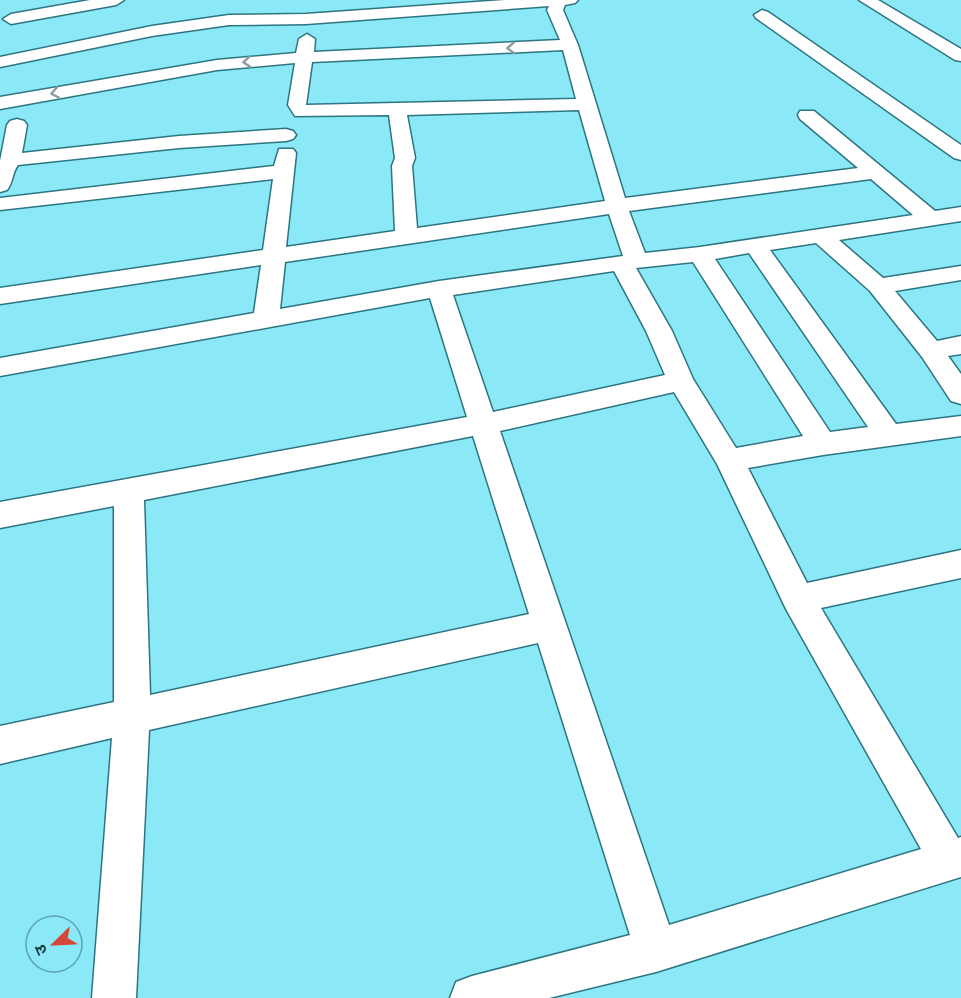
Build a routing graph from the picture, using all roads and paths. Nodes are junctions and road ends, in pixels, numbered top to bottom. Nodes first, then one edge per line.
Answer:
1 (11, 0) edge
2 (116, 0) edge
3 (563, 0) edge
4 (867, 0) edge
5 (275, 8) edge
6 (762, 15) dead end
7 (11, 19) junction
8 (306, 19) junction
9 (568, 38) junction
10 (961, 38) edge
11 (940, 44) junction
12 (306, 49) junction
13 (961, 56) edge
14 (8, 61) edge
15 (0, 89) edge
16 (0, 104) edge
17 (588, 104) junction
18 (397, 109) junction
19 (302, 112) junction
20 (807, 115) dead end
21 (17, 125) dead end
22 (286, 135) junction
23 (961, 154) edge
24 (10, 160) junction
25 (285, 171) junction
26 (877, 172) junction
27 (0, 186) edge
28 (0, 204) edge
29 (617, 206) junction
30 (961, 214) edge
31 (930, 218) junction
32 (820, 235) junction
33 (407, 238) junction
34 (755, 244) junction
35 (700, 254) junction
36 (274, 256) junction
37 (629, 263) junction
38 (961, 273) edge
39 (878, 286) junction
40 (440, 289) junction
41 (0, 296) edge
42 (266, 320) junction
43 (961, 345) edge
44 (931, 351) junction
45 (0, 367) edge
46 (681, 381) junction
47 (961, 394) edge
48 (484, 424) junction
49 (961, 426) edge
50 (888, 434) junction
51 (824, 444) junction
52 (729, 460) junction
53 (129, 491) junction
54 (0, 515) edge
55 (961, 564) edge
56 (798, 599) junction
57 (550, 625) junction
58 (132, 715) junction
59 (0, 745) edge
60 (955, 859) edge
61 (656, 950) junction
62 (551, 987) edge
63 (114, 998) edge
64 (472, 998) edge

1 - 7 street
2 - 7 street
3 - 8 street
3 - 9 street
4 - 11 street
5 - 8 street
5 - 14 street
6 - 23 street
7 - 14 street
8 - 12 street
9 - 12 street
9 - 17 street
10 - 11 street
11 - 13 street
12 - 15 street
12 -> 16 street
12 - 19 street
17 - 18 street
17 - 29 street
18 - 19 street
18 - 33 street
19 - 22 street
20 - 26 street
21 - 24 street
22 - 24 street
22 - 25 street
24 - 27 street
25 - 28 street
25 - 36 street
26 - 29 street
26 - 31 street
29 - 33 street
29 - 37 street
30 - 31 street
31 - 32 street
32 - 34 street
32 - 39 street
33 - 36 street
34 - 35 street
34 - 50 street
35 - 37 street
35 - 51 street
36 - 41 street
36 - 42 street
37 - 40 street
37 - 46 street
38 - 39 street
39 - 44 street
40 - 42 street
40 - 48 street
42 - 45 street
43 - 44 street
44 - 47 street
46 - 48 street
46 - 52 street
48 - 53 street
48 - 57 street
49 - 50 street
50 - 51 street
51 - 52 street
52 - 56 street
53 - 54 street
53 - 58 street
55 - 56 street
56 - 60 street
57 - 58 street
57 - 61 street
58 - 59 street
58 - 63 street
60 - 61 street
61 - 62 street
62 - 64 street

